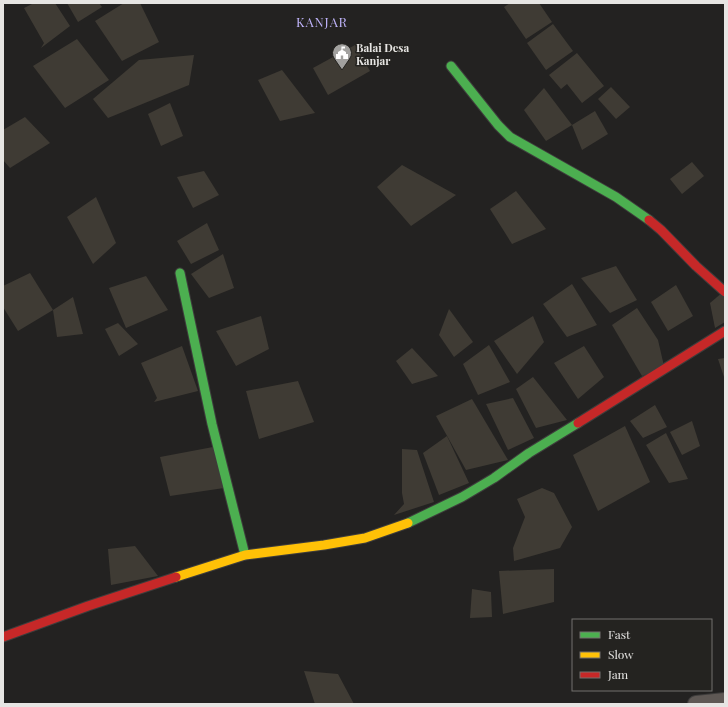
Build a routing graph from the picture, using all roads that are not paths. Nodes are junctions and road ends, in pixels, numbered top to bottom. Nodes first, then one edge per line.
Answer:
1 (451, 66) dead end
2 (180, 273) dead end
3 (725, 292) edge
4 (725, 331) edge
5 (245, 555) junction
6 (3, 637) edge
7 (725, 701) edge
8 (696, 704) edge

1 - 3 street
2 - 5 street
4 - 5 street
5 - 6 street
7 - 8 street

